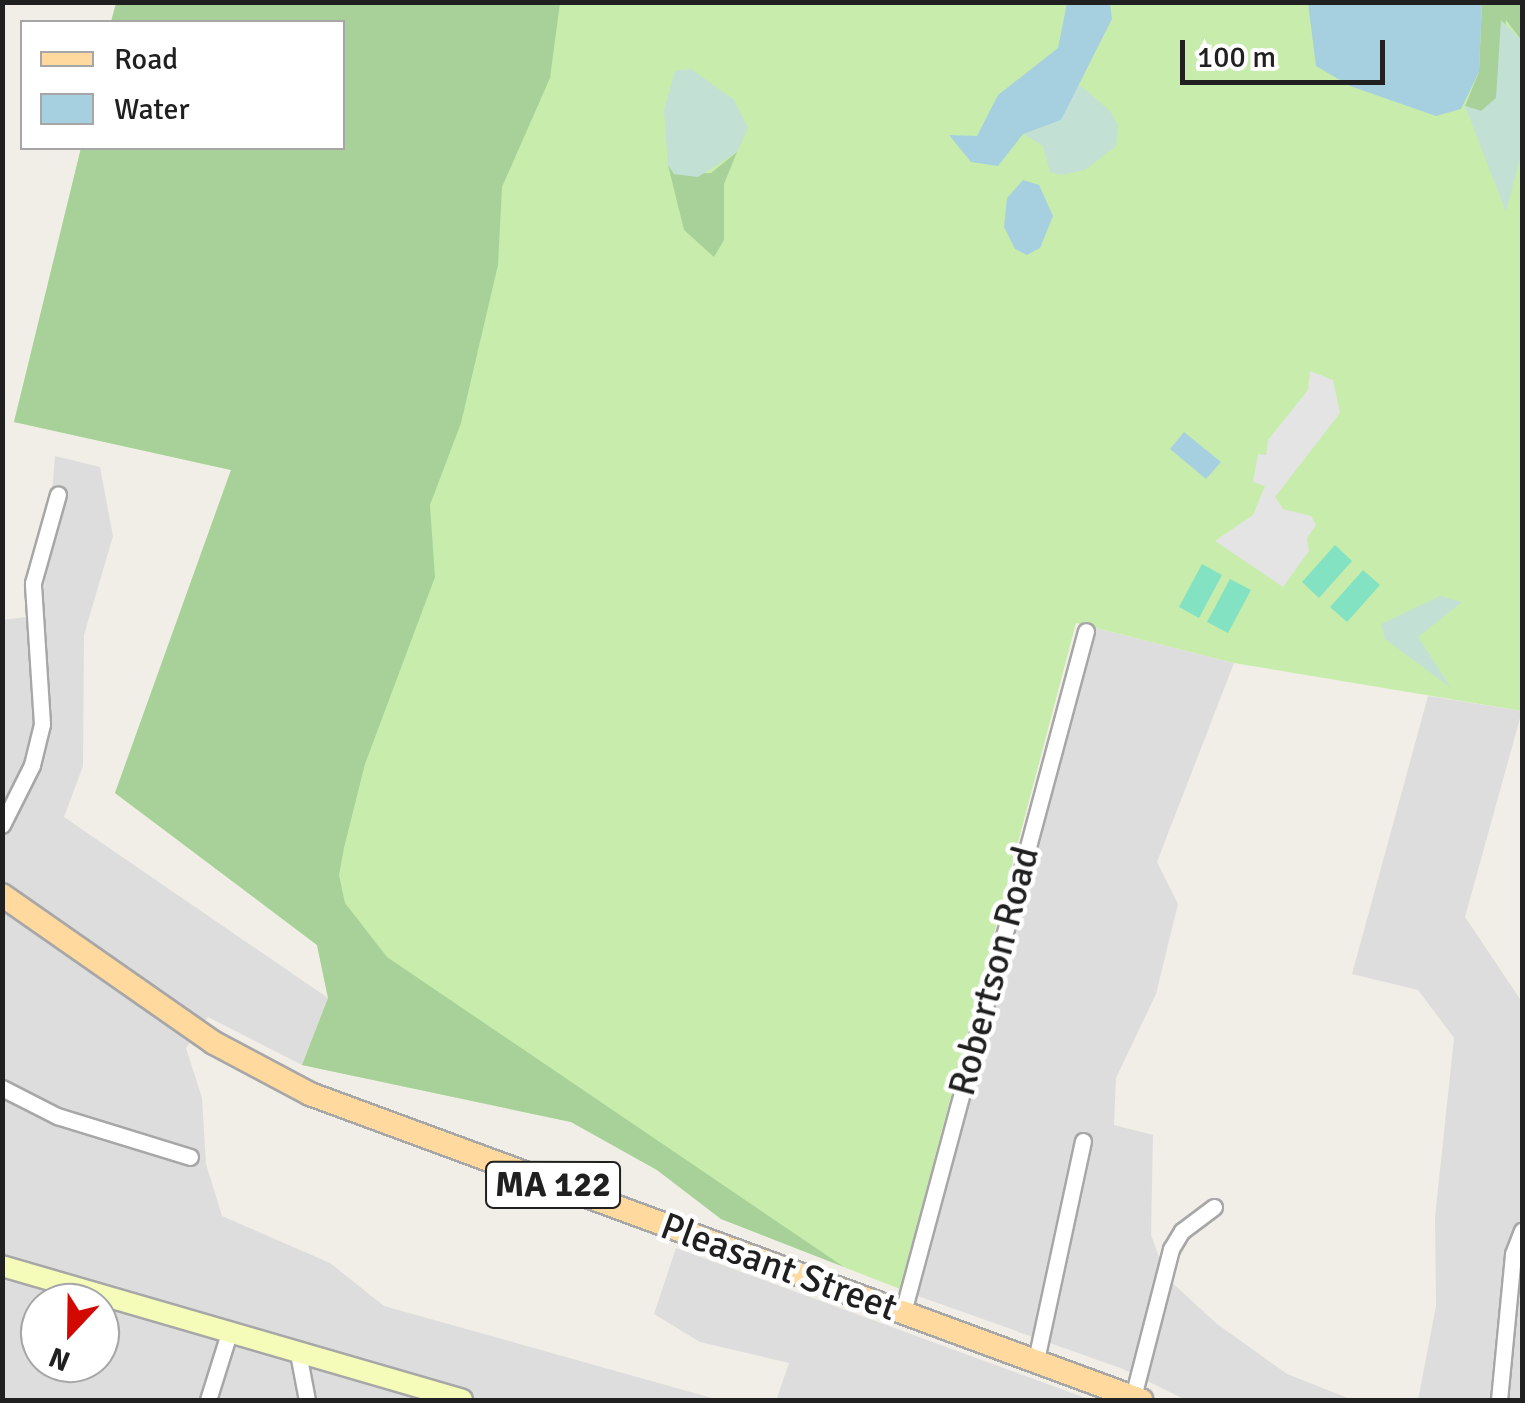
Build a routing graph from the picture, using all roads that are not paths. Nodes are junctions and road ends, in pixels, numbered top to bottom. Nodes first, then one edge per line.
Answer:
1 (58, 494) dead end
2 (1086, 632) dead end
3 (2, 825) edge
4 (2, 895) edge
5 (2, 1088) edge
6 (1083, 1141) dead end
7 (190, 1157) dead end
8 (1214, 1207) dead end
9 (1522, 1231) edge
10 (1522, 1240) edge
11 (2, 1266) edge
12 (904, 1312) junction
13 (230, 1333) junction
14 (298, 1353) junction
15 (1036, 1360) junction
16 (1137, 1399) edge
17 (208, 1400) edge
18 (307, 1400) edge
19 (462, 1400) edge
20 (1500, 1400) edge

1 - 3 street
2 - 12 street, Robertson Road
4 - 12 main road, Pleasant Street / MA 122
5 - 7 street
6 - 15 street
8 - 16 street
9 - 10 street
10 - 20 street
11 - 13 street
12 - 15 main road, Pleasant Street / MA 122
13 - 14 street
13 - 17 street
14 - 18 street
14 - 19 street
15 - 16 main road, Pleasant Street / MA 122

